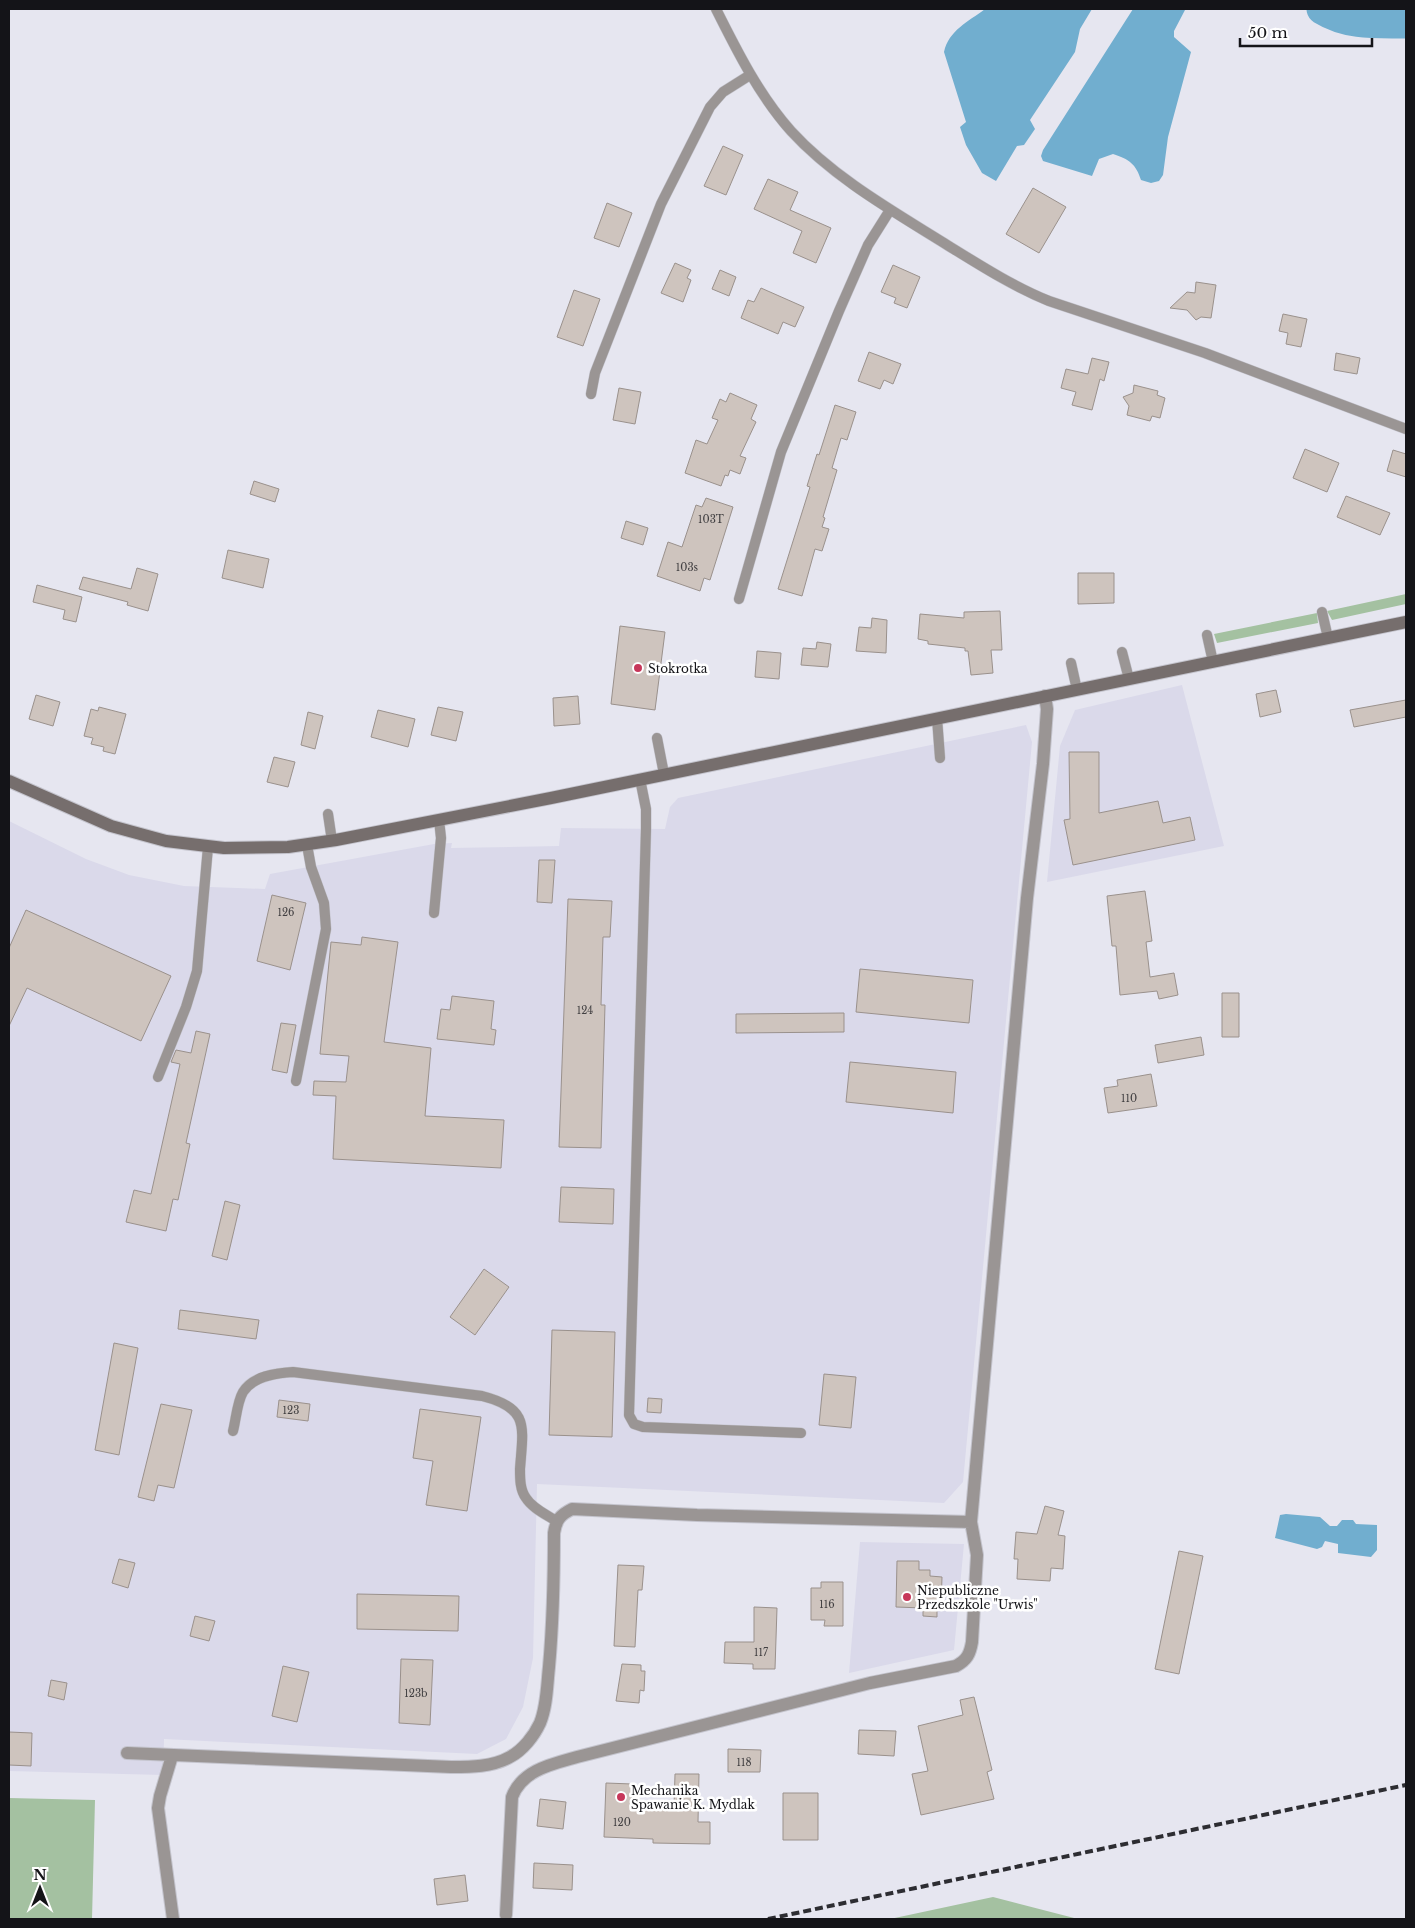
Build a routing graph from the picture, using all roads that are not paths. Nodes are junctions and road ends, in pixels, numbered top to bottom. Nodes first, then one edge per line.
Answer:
1 (716, 9) edge
2 (750, 75) junction
3 (890, 210) junction
4 (591, 394) dead end
5 (1406, 429) edge
6 (739, 599) dead end
7 (1322, 612) dead end
8 (1406, 622) edge
9 (1207, 635) dead end
10 (1328, 638) junction
11 (1122, 652) dead end
12 (1213, 662) junction
13 (1071, 663) dead end
14 (1128, 679) junction
15 (1077, 690) junction
16 (1045, 696) junction
17 (936, 718) junction
18 (657, 738) dead end
19 (940, 758) dead end
20 (664, 774) junction
21 (640, 779) junction
22 (9, 781) edge
23 (328, 814) dead end
24 (439, 820) junction
25 (332, 841) junction
26 (307, 845) junction
27 (208, 848) junction
28 (434, 913) dead end
29 (158, 1077) dead end
30 (296, 1081) dead end
31 (233, 1431) dead end
32 (801, 1433) dead end
33 (556, 1522) junction
34 (971, 1522) junction
35 (127, 1753) dead end
36 (172, 1756) junction
37 (506, 1915) dead end
38 (173, 1919) edge

1 - 2 lane
2 - 3 lane
2 - 4 lane
3 - 5 lane
3 - 6 lane
7 - 10 lane
8 - 10 main road
9 - 12 lane
10 - 12 main road
11 - 14 lane
12 - 14 main road
13 - 15 lane
14 - 15 main road
15 - 16 main road
16 - 17 main road
16 - 34 street
17 - 19 lane
17 - 20 main road
18 - 20 lane
20 - 21 main road
21 - 24 main road
21 - 32 lane
22 - 27 main road
23 - 25 lane
24 - 25 main road
24 - 28 lane
25 - 26 main road
26 - 27 main road
26 - 30 lane
27 - 29 lane
31 - 33 lane
33 - 34 street
33 - 36 street
34 - 37 street
35 - 36 street
36 - 38 street

